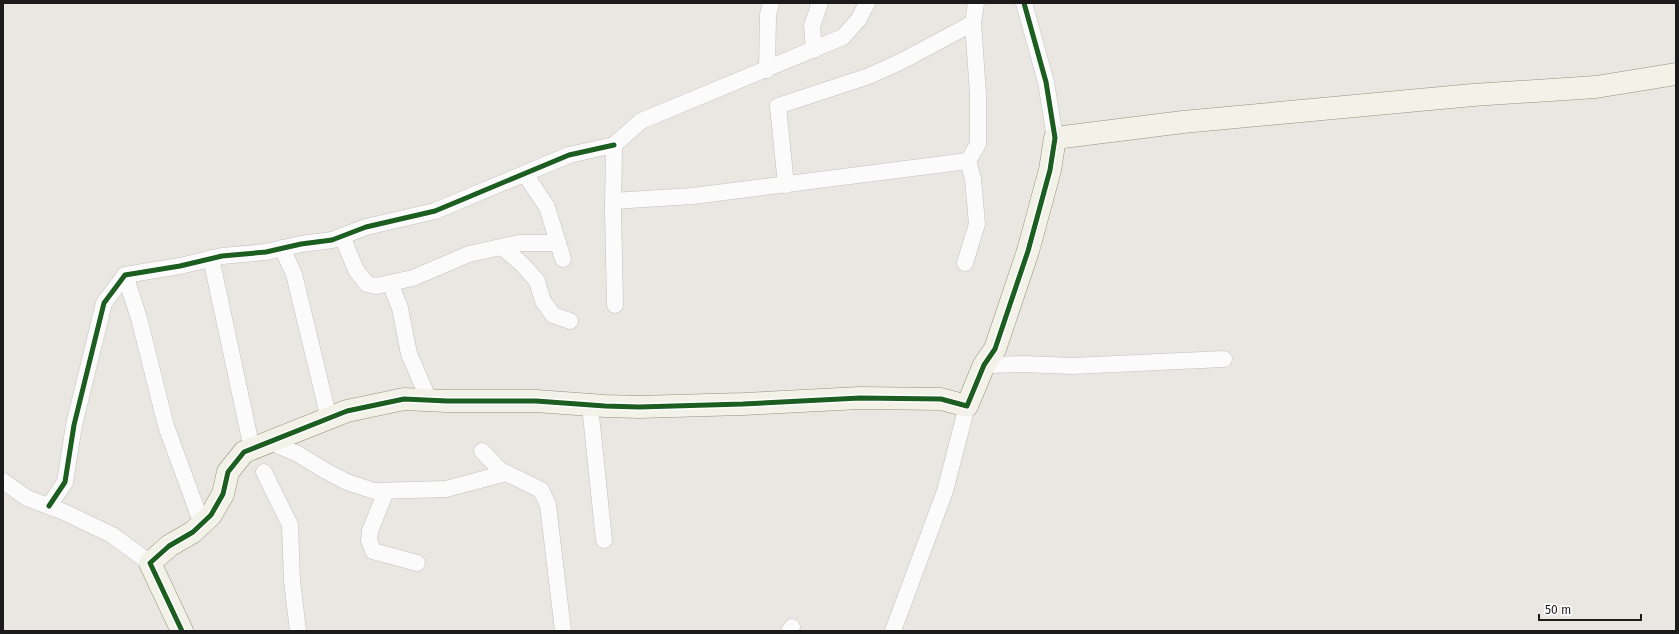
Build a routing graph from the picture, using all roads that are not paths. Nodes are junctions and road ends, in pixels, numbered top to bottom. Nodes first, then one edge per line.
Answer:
1 (771, 3) edge
2 (820, 3) edge
3 (867, 3) edge
4 (976, 3) edge
5 (1024, 3) edge
6 (973, 23) junction
7 (814, 50) junction
8 (767, 70) junction
9 (1676, 74) edge
10 (1055, 138) junction
11 (614, 145) junction
12 (968, 161) junction
13 (525, 174) junction
14 (786, 185) junction
15 (613, 201) junction
16 (342, 236) junction
17 (558, 242) junction
18 (502, 247) junction
19 (282, 248) junction
20 (211, 258) junction
21 (563, 259) dead end
22 (965, 263) dead end
23 (125, 275) junction
24 (390, 283) junction
25 (615, 305) dead end
26 (570, 322) dead end
27 (1224, 359) dead end
28 (984, 365) junction
29 (429, 400) junction
30 (590, 406) junction
31 (967, 406) junction
32 (329, 419) junction
33 (261, 446) junction
34 (482, 451) dead end
35 (264, 472) dead end
36 (506, 473) junction
37 (3, 480) edge
38 (386, 491) junction
39 (49, 506) junction
40 (202, 524) junction
41 (604, 540) dead end
42 (150, 563) junction
43 (417, 563) dead end
44 (182, 631) edge
45 (298, 631) edge
46 (563, 631) edge
47 (893, 631) edge

1 - 8 street
2 - 7 street
3 - 7 street
4 - 6 street
5 - 10 street
6 - 12 street
6 - 14 street
7 - 8 street
8 - 11 street
9 - 10 street
10 - 28 street
11 - 13 street
11 - 15 street
12 - 14 street
12 - 22 street
13 - 16 street
13 - 17 street
14 - 15 street
15 - 25 street
16 - 19 street
16 - 24 street
17 - 18 street
17 - 21 street
18 - 24 street
18 - 26 street
19 - 20 street
19 - 32 street
20 - 23 street
20 - 33 street
23 - 39 street
23 - 40 street
24 - 29 street
27 - 28 street
28 - 31 street
29 - 30 street
29 - 32 street
30 - 31 street
30 - 41 street
31 - 47 street
32 - 33 street
33 - 38 street
33 - 40 street
34 - 36 street
35 - 45 street
36 - 38 street
36 - 46 street
37 - 39 street
38 - 43 street
39 - 42 street
40 - 42 street
42 - 44 street

